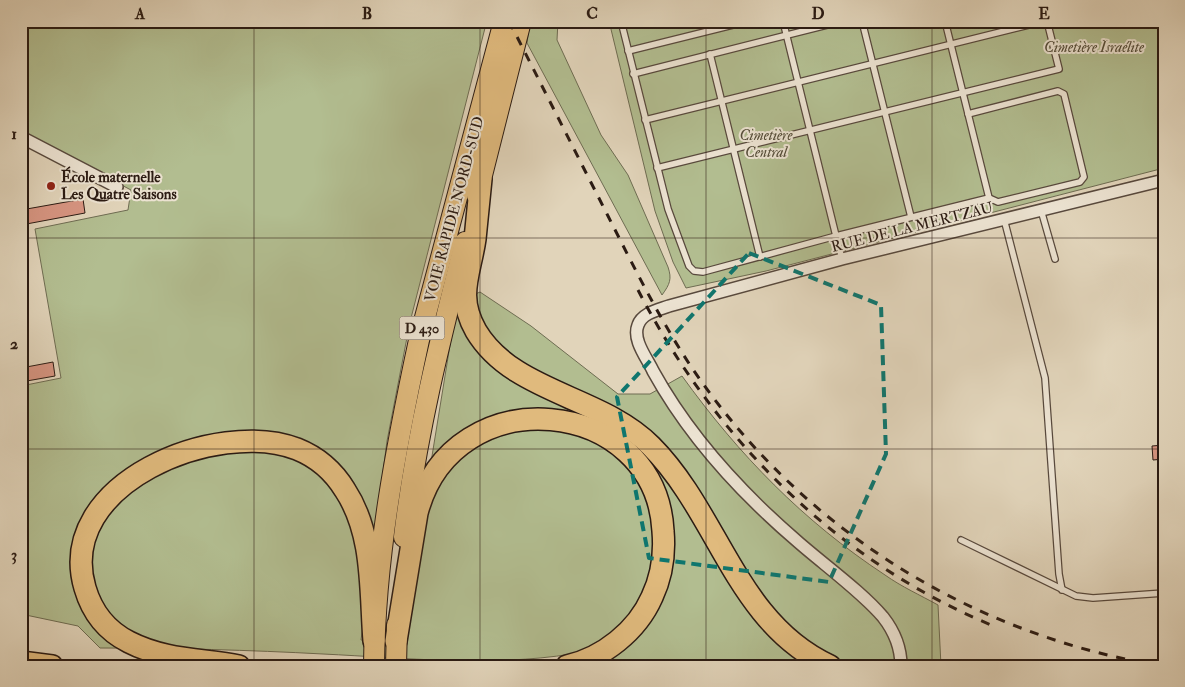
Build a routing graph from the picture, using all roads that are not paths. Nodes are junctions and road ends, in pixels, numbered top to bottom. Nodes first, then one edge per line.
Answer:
1 (504, 21) edge
2 (521, 21) edge
3 (621, 21) edge
4 (749, 21) edge
5 (783, 21) edge
6 (842, 21) edge
7 (862, 21) edge
8 (946, 21) edge
9 (1046, 21) edge
10 (786, 36) junction
11 (951, 45) junction
12 (628, 51) junction
13 (710, 54) junction
14 (873, 64) junction
15 (633, 74) junction
16 (798, 83) junction
17 (963, 93) junction
18 (721, 102) junction
19 (886, 112) junction
20 (968, 114) junction
21 (645, 120) junction
22 (810, 131) junction
23 (21, 137) edge
24 (733, 149) junction
25 (657, 168) junction
26 (481, 179) junction
27 (1164, 180) edge
28 (117, 188) dead end
29 (989, 198) junction
30 (1041, 210) junction
31 (911, 217) junction
32 (1004, 219) junction
33 (836, 236) junction
34 (760, 257) junction
35 (842, 259) junction
36 (1055, 259) dead end
37 (961, 540) dead end
38 (1062, 590) junction
39 (1164, 593) edge
40 (374, 641) junction
41 (396, 641) junction
42 (21, 662) edge
43 (52, 666) edge
44 (239, 666) edge
45 (374, 666) edge
46 (396, 666) edge
47 (567, 666) edge
48 (830, 666) edge
49 (901, 666) edge

1 - 40 highway, VOIE RAPIDE NORD-SUD / D 430
2 - 26 highway, VOIE RAPIDE NORD-SUD / D 430
3 - 12 lane
4 - 12 lane
5 - 10 lane
6 - 10 lane
7 - 14 lane
8 - 11 lane
9 - 11 lane
9 - 17 lane
10 - 13 lane
10 - 16 lane
11 - 14 lane
11 - 17 lane
12 - 15 lane
13 - 15 lane
13 - 18 lane
14 - 16 lane
14 - 19 lane
15 - 21 lane
16 - 18 lane
16 - 22 lane
17 - 19 lane
17 - 20 lane
18 - 21 lane
18 - 24 lane
19 - 22 lane
19 - 31 lane
20 - 29 lane
20 - 29 lane
21 - 25 lane
22 - 24 lane
22 - 33 lane
23 - 28 street
24 - 25 lane
24 - 34 lane
25 - 34 lane
26 - 41 highway, VOIE RAPIDE NORD-SUD / D 430
26 - 48 highway
27 - 30 street, RUE DE LA MERTZAU
29 - 31 lane
30 - 32 street, RUE DE LA MERTZAU
30 - 36 lane
31 - 33 lane
32 - 35 street, RUE DE LA MERTZAU
32 - 38 lane
33 - 34 lane
33 - 35 lane
35 - 49 street, RUE DE LA MERTZAU
37 - 38 lane
38 - 39 lane
40 - 44 highway
40 - 45 highway, VOIE RAPIDE NORD-SUD / D 430
41 - 46 highway, VOIE RAPIDE NORD-SUD / D 430
41 - 47 highway
42 - 43 highway

